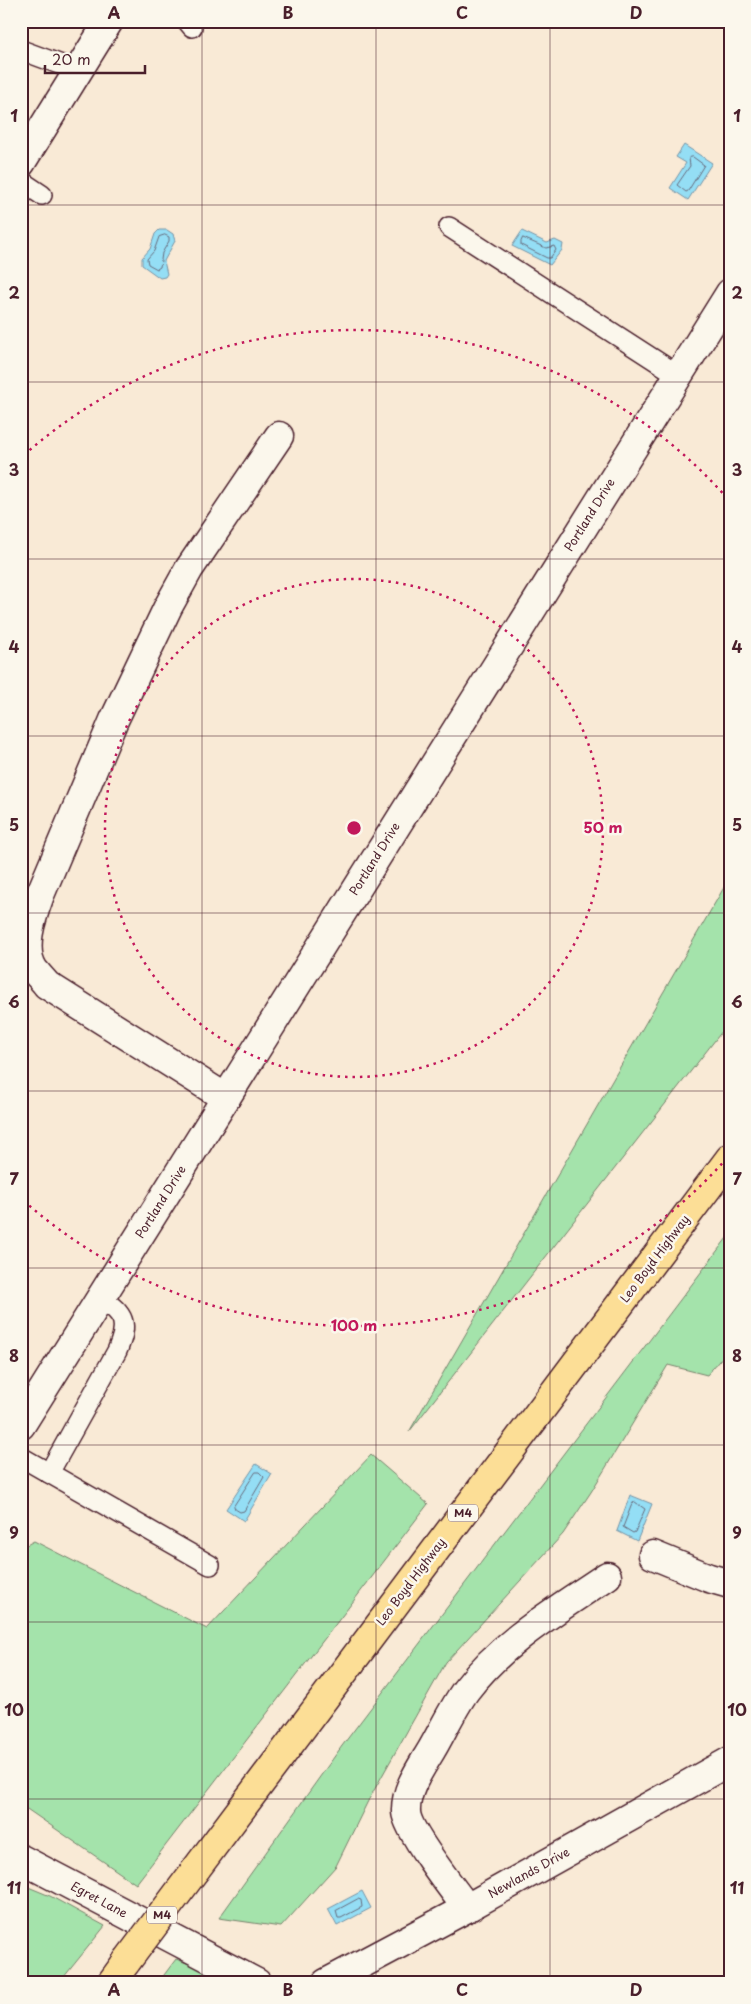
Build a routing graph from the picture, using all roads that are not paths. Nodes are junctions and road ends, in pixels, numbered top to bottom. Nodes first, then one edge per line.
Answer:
1 (109, 21) edge
2 (21, 50) edge
3 (78, 71) junction
4 (21, 163) edge
5 (21, 181) edge
6 (42, 194) dead end
7 (449, 227) dead end
8 (730, 293) edge
9 (678, 375) junction
10 (279, 436) dead end
11 (226, 1098) junction
12 (730, 1158) edge
13 (101, 1298) junction
14 (21, 1425) edge
15 (21, 1457) edge
16 (49, 1473) junction
17 (653, 1555) dead end
18 (210, 1565) dead end
19 (607, 1576) dead end
20 (730, 1584) edge
21 (729, 1763) edge
22 (21, 1859) edge
23 (467, 1908) junction
24 (111, 1983) edge
25 (257, 1983) edge
26 (326, 1983) edge

1 - 3 street
2 - 3 lane
3 - 4 street
5 - 6 lane
7 - 9 lane
8 - 9 street, Portland Drive
9 - 11 street, Portland Drive
10 - 11 street
11 - 13 street, Portland Drive
12 - 24 main road, Leo Boyd Highway / M4, bridge
13 - 14 street, Portland Drive
13 - 16 lane
15 - 16 lane
16 - 18 lane
17 - 20 street
19 - 23 street
21 - 23 street, Newlands Drive
22 - 25 street, Egret Lane
23 - 26 street, Newlands Drive

